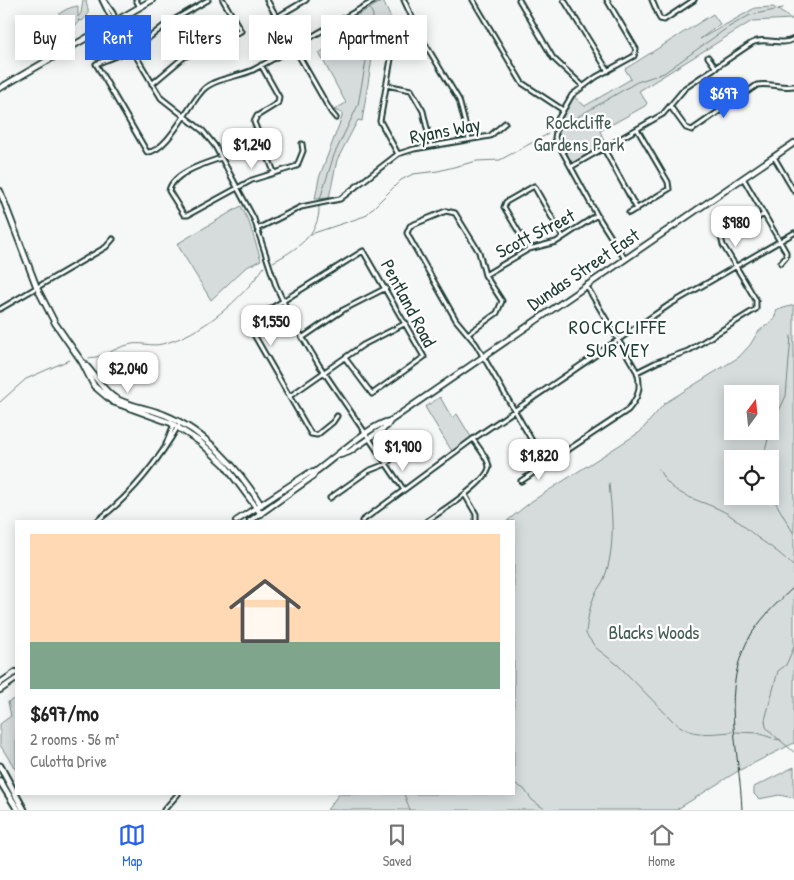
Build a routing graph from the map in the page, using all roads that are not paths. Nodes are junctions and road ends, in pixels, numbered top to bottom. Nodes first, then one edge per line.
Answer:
1 (103, 0) edge
2 (136, 0) edge
3 (152, 0) edge
4 (208, 0) edge
5 (224, 0) edge
6 (267, 0) edge
7 (306, 0) edge
8 (376, 0) edge
9 (404, 0) edge
10 (473, 0) edge
11 (519, 0) edge
12 (564, 0) edge
13 (607, 0) edge
14 (652, 0) edge
15 (694, 0) edge
16 (140, 7) junction
17 (110, 15) edge
18 (127, 15) edge
19 (276, 15) edge
20 (280, 15) edge
21 (411, 15) edge
22 (151, 36) edge
23 (311, 37) edge
24 (794, 39) edge
25 (85, 40) edge
26 (427, 47) edge
27 (708, 57) dead end
28 (103, 60) edge
29 (138, 60) edge
30 (270, 60) edge
31 (300, 60) edge
32 (392, 60) edge
33 (261, 65) junction
34 (716, 68) junction
35 (608, 72) junction
36 (152, 84) junction
37 (386, 85) junction
38 (583, 86) junction
39 (794, 86) edge
40 (0, 88) edge
41 (670, 106) junction
42 (563, 110) junction
43 (184, 117) junction
44 (336, 118) dead end
45 (505, 123) dead end
46 (637, 130) junction
47 (469, 139) junction
48 (302, 144) dead end
49 (794, 144) edge
50 (431, 146) junction
51 (604, 149) junction
52 (398, 154) junction
53 (774, 156) junction
54 (221, 158) junction
55 (571, 167) junction
56 (274, 172) junction
57 (743, 178) junction
58 (237, 188) junction
59 (0, 191) edge
60 (794, 191) edge
61 (637, 209) junction
62 (629, 213) dead end
63 (764, 214) junction
64 (597, 215) junction
65 (751, 222) dead end
66 (257, 229) junction
67 (794, 233) edge
68 (564, 237) junction
69 (720, 237) dead end
70 (113, 239) dead end
71 (780, 241) junction
72 (529, 249) junction
73 (625, 259) junction
74 (781, 263) dead end
75 (736, 266) junction
76 (485, 275) junction
77 (586, 285) junction
78 (37, 288) junction
79 (386, 288) junction
80 (282, 301) junction
81 (0, 309) edge
82 (406, 323) junction
83 (468, 334) junction
84 (302, 338) junction
85 (619, 341) junction
86 (483, 356) junction
87 (345, 358) junction
88 (324, 372) junction
89 (637, 372) junction
90 (290, 396) junction
91 (515, 410) junction
92 (337, 416) dead end
93 (177, 423) junction
94 (368, 436) junction
95 (473, 439) junction
96 (409, 443) dead end
97 (386, 464) junction
98 (546, 465) junction
99 (315, 472) junction
100 (522, 481) dead end
101 (404, 490) junction
102 (465, 495) junction
103 (330, 498) dead end
104 (259, 506) junction
105 (263, 513) junction
106 (98, 520) edge
107 (238, 520) edge
108 (252, 520) edge
109 (363, 520) edge
110 (428, 520) edge
111 (476, 520) edge
112 (15, 673) edge
113 (15, 680) edge
114 (0, 683) edge
115 (0, 690) edge
116 (0, 766) edge
117 (0, 781) edge
118 (15, 794) edge
119 (16, 795) edge
120 (177, 795) edge
121 (18, 810) edge
122 (24, 810) edge
123 (164, 810) edge

1 - 17 street
2 - 16 street
3 - 16 main road
4 - 22 street
5 - 36 street
6 - 19 street
7 - 20 street
8 - 23 street
9 - 21 street
10 - 42 street
11 - 38 street
12 - 35 street
13 - 35 street
14 - 15 street
16 - 18 main road
24 - 34 street
25 - 40 main road
26 - 47 street
27 - 34 street
28 - 43 street
29 - 36 street
30 - 33 street
31 - 44 street
32 - 37 street
33 - 43 street
33 - 56 street
34 - 41 street
35 - 38 street
36 - 43 street
37 - 50 street
37 - 52 street
38 - 42 street
39 - 41 street
41 - 46 street
42 - 55 street
43 - 54 street
45 - 47 street, Ryans Way
46 - 51 street
46 - 61 street
47 - 50 street, Ryans Way
48 - 56 street
49 - 53 main road, Dundas Street East
50 - 52 street, Ryans Way
51 - 55 street
51 - 61 street
52 - 66 street, Ryans Way
53 - 57 main road, Dundas Street East
53 - 60 street
54 - 58 street
54 - 58 street
55 - 64 street
56 - 58 street
57 - 63 street
57 - 73 main road, Dundas Street East
58 - 66 street
59 - 78 main road
61 - 62 street
63 - 65 street
63 - 71 street
64 - 68 street, Scott Street
64 - 73 street
66 - 80 street
67 - 71 street
68 - 72 street, Scott Street
68 - 72 street
69 - 75 street
70 - 78 street
71 - 74 street
71 - 75 street
72 - 76 street, Scott Street
73 - 77 main road, Dundas Street East
75 - 85 street
75 - 89 street
76 - 83 street
76 - 83 street
77 - 85 street
77 - 86 main road, Dundas Street East
78 - 81 street
78 - 93 main road
79 - 80 street, Pentland Road
79 - 82 street, Pentland Road
79 - 84 street
80 - 84 street
80 - 90 street
82 - 87 street
82 - 87 street, Pentland Road
83 - 86 street
84 - 88 street
85 - 89 street
85 - 91 street
86 - 91 street
86 - 94 main road, Dundas Street East
87 - 88 street
88 - 90 street
88 - 94 street
89 - 98 street
90 - 92 street
91 - 95 street
91 - 98 street
93 - 104 main road
93 - 106 street
94 - 97 street
94 - 99 main road, Dundas Street East
95 - 101 street
95 - 102 street
96 - 97 street
97 - 101 street
97 - 103 street
98 - 100 street
99 - 104 main road, Dundas Street East
99 - 105 main road, Dundas Street East
101 - 109 street
102 - 110 street
102 - 111 street
104 - 105 main road
104 - 107 main road, Dundas Street East
105 - 108 main road, Dundas Street East
112 - 114 main road
113 - 115 main road
116 - 118 highway
117 - 121 highway
119 - 122 highway
120 - 123 street

